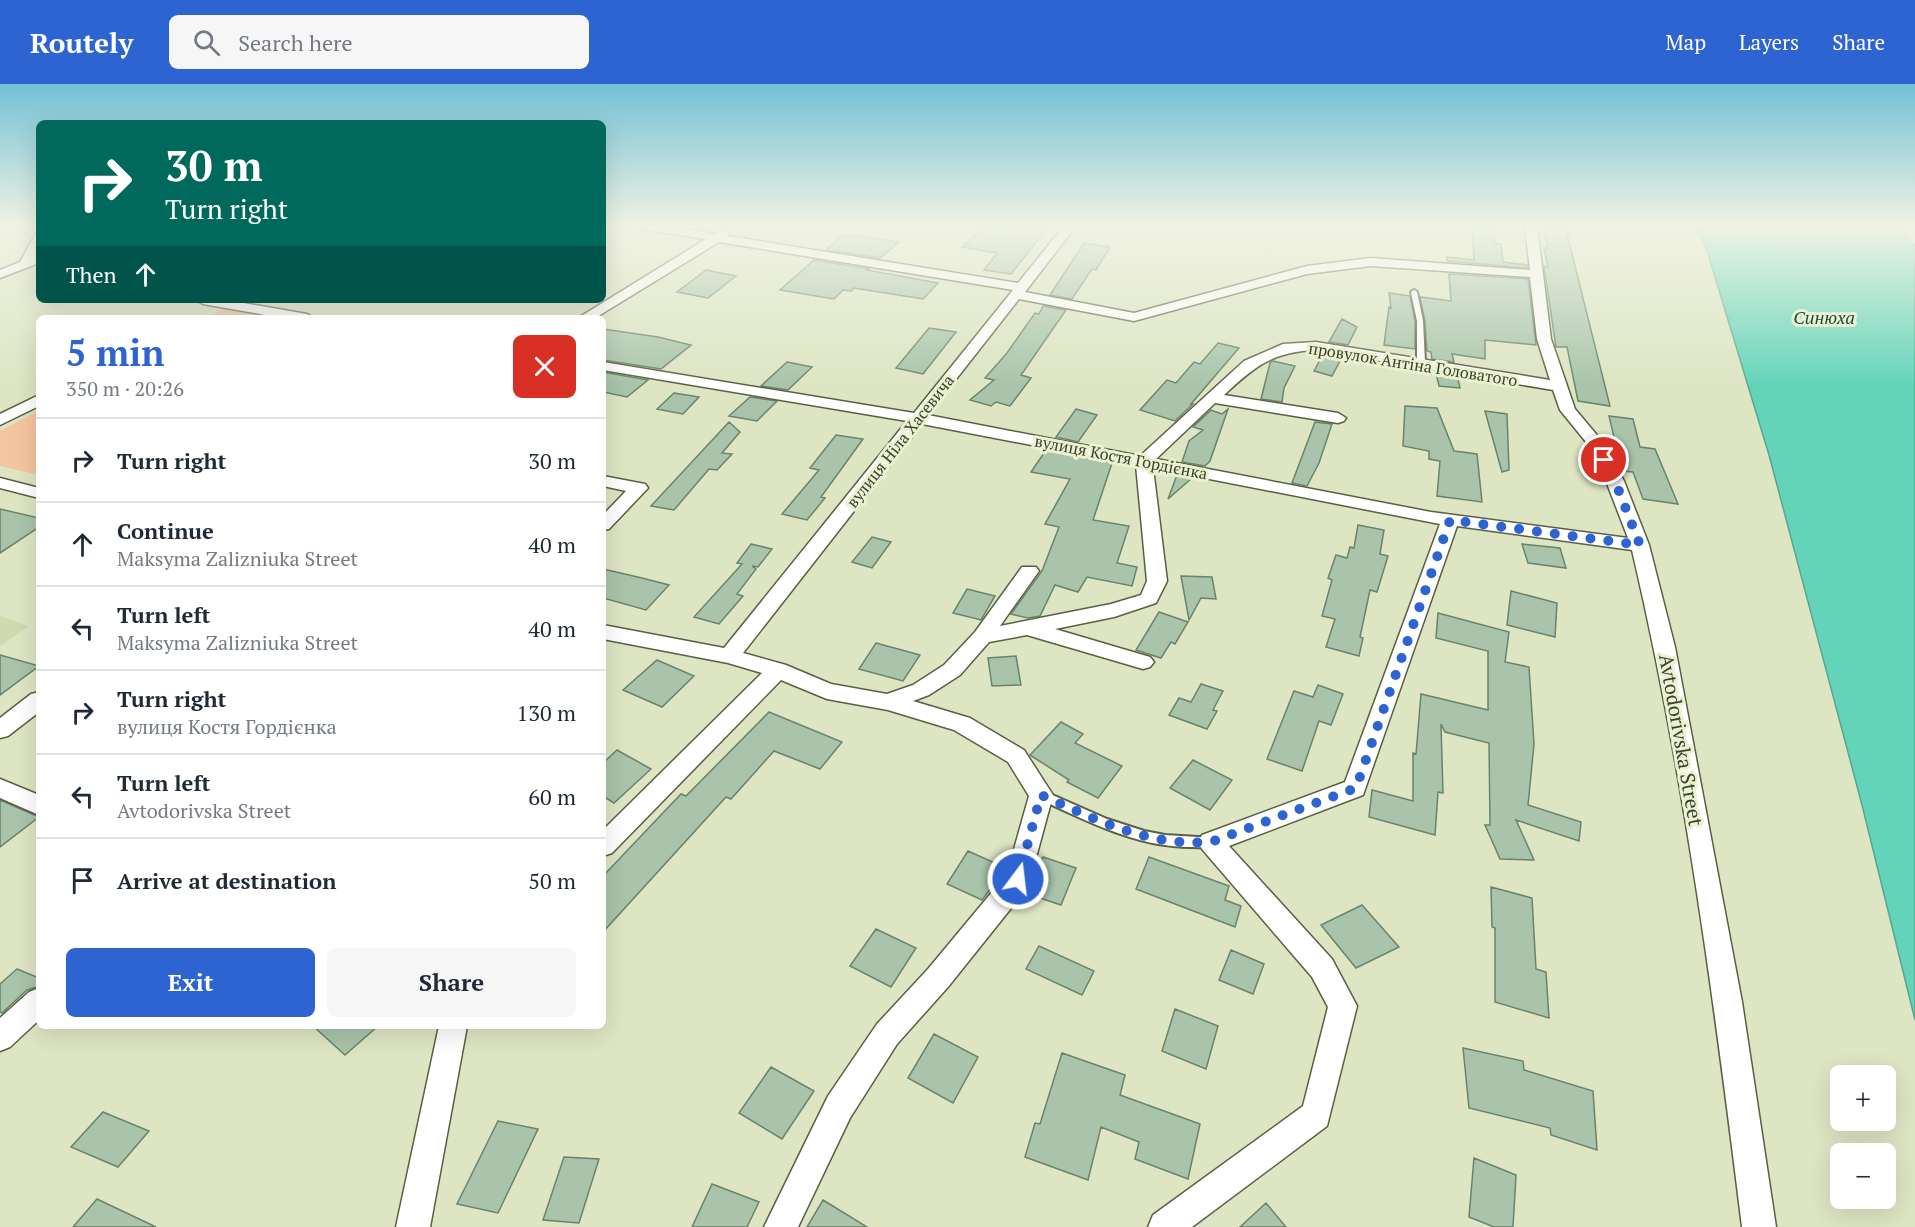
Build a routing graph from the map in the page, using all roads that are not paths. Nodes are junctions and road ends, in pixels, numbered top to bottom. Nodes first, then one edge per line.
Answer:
1 (649, 279) edge
2 (953, 279) edge
3 (1028, 279) edge
4 (1268, 279) edge
5 (1538, 279) edge
6 (612, 288) dead end
7 (630, 291) junction
8 (1019, 291) junction
9 (1414, 292) dead end
10 (230, 303) edge
11 (237, 303) edge
12 (210, 314) dead end
13 (294, 315) edge
14 (590, 315) edge
15 (1421, 362) junction
16 (606, 366) edge
17 (1559, 386) junction
18 (1211, 398) junction
19 (36, 402) edge
20 (918, 418) junction
21 (1338, 418) dead end
22 (0, 420) edge
23 (1144, 461) junction
24 (606, 482) edge
25 (0, 483) edge
26 (36, 492) edge
27 (1450, 520) junction
28 (606, 522) edge
29 (1640, 545) junction
30 (1029, 571) dead end
31 (1025, 627) junction
32 (606, 633) edge
33 (982, 637) junction
34 (729, 656) junction
35 (1143, 662) dead end
36 (778, 670) junction
37 (36, 702) edge
38 (888, 702) junction
39 (0, 730) edge
40 (0, 788) edge
41 (1041, 795) junction
42 (36, 804) edge
43 (1211, 842) junction
44 (606, 843) edge
45 (36, 1004) edge
46 (452, 1029) edge
47 (0, 1037) edge
48 (412, 1227) edge
49 (780, 1227) edge
50 (1166, 1227) edge
51 (1759, 1227) edge

1 - 7 street
2 - 8 street
3 - 8 street, вулиця Ніла Хасевича
4 - 8 street
5 - 17 street, Avtodorivska Street
6 - 7 street
7 - 14 street
8 - 20 street, вулиця Ніла Хасевича
9 - 15 lane
10 - 12 street
11 - 13 street
15 - 17 street, провулок Антіна Головатого
15 - 18 street, провулок Антіна Головатого
16 - 20 street, вулиця Костя Гордієнка
17 - 29 street, Avtodorivska Street
18 - 21 street
18 - 23 street, провулок Антіна Головатого
19 - 22 street
20 - 23 street, вулиця Костя Гордієнка
20 - 34 street, вулиця Ніла Хасевича
23 - 27 street, вулиця Костя Гордієнка
23 - 31 street
24 - 28 street
25 - 26 street
27 - 29 street, вулиця Костя Гордієнка
27 - 43 street
29 - 51 street, Avtodorivska Street
30 - 33 street
31 - 33 street
31 - 35 street
32 - 34 street
33 - 38 street
34 - 36 street
36 - 38 street
36 - 44 street
37 - 39 street
38 - 41 street
40 - 42 street
41 - 43 lane
41 - 49 street
43 - 50 street
45 - 47 street
46 - 48 street

